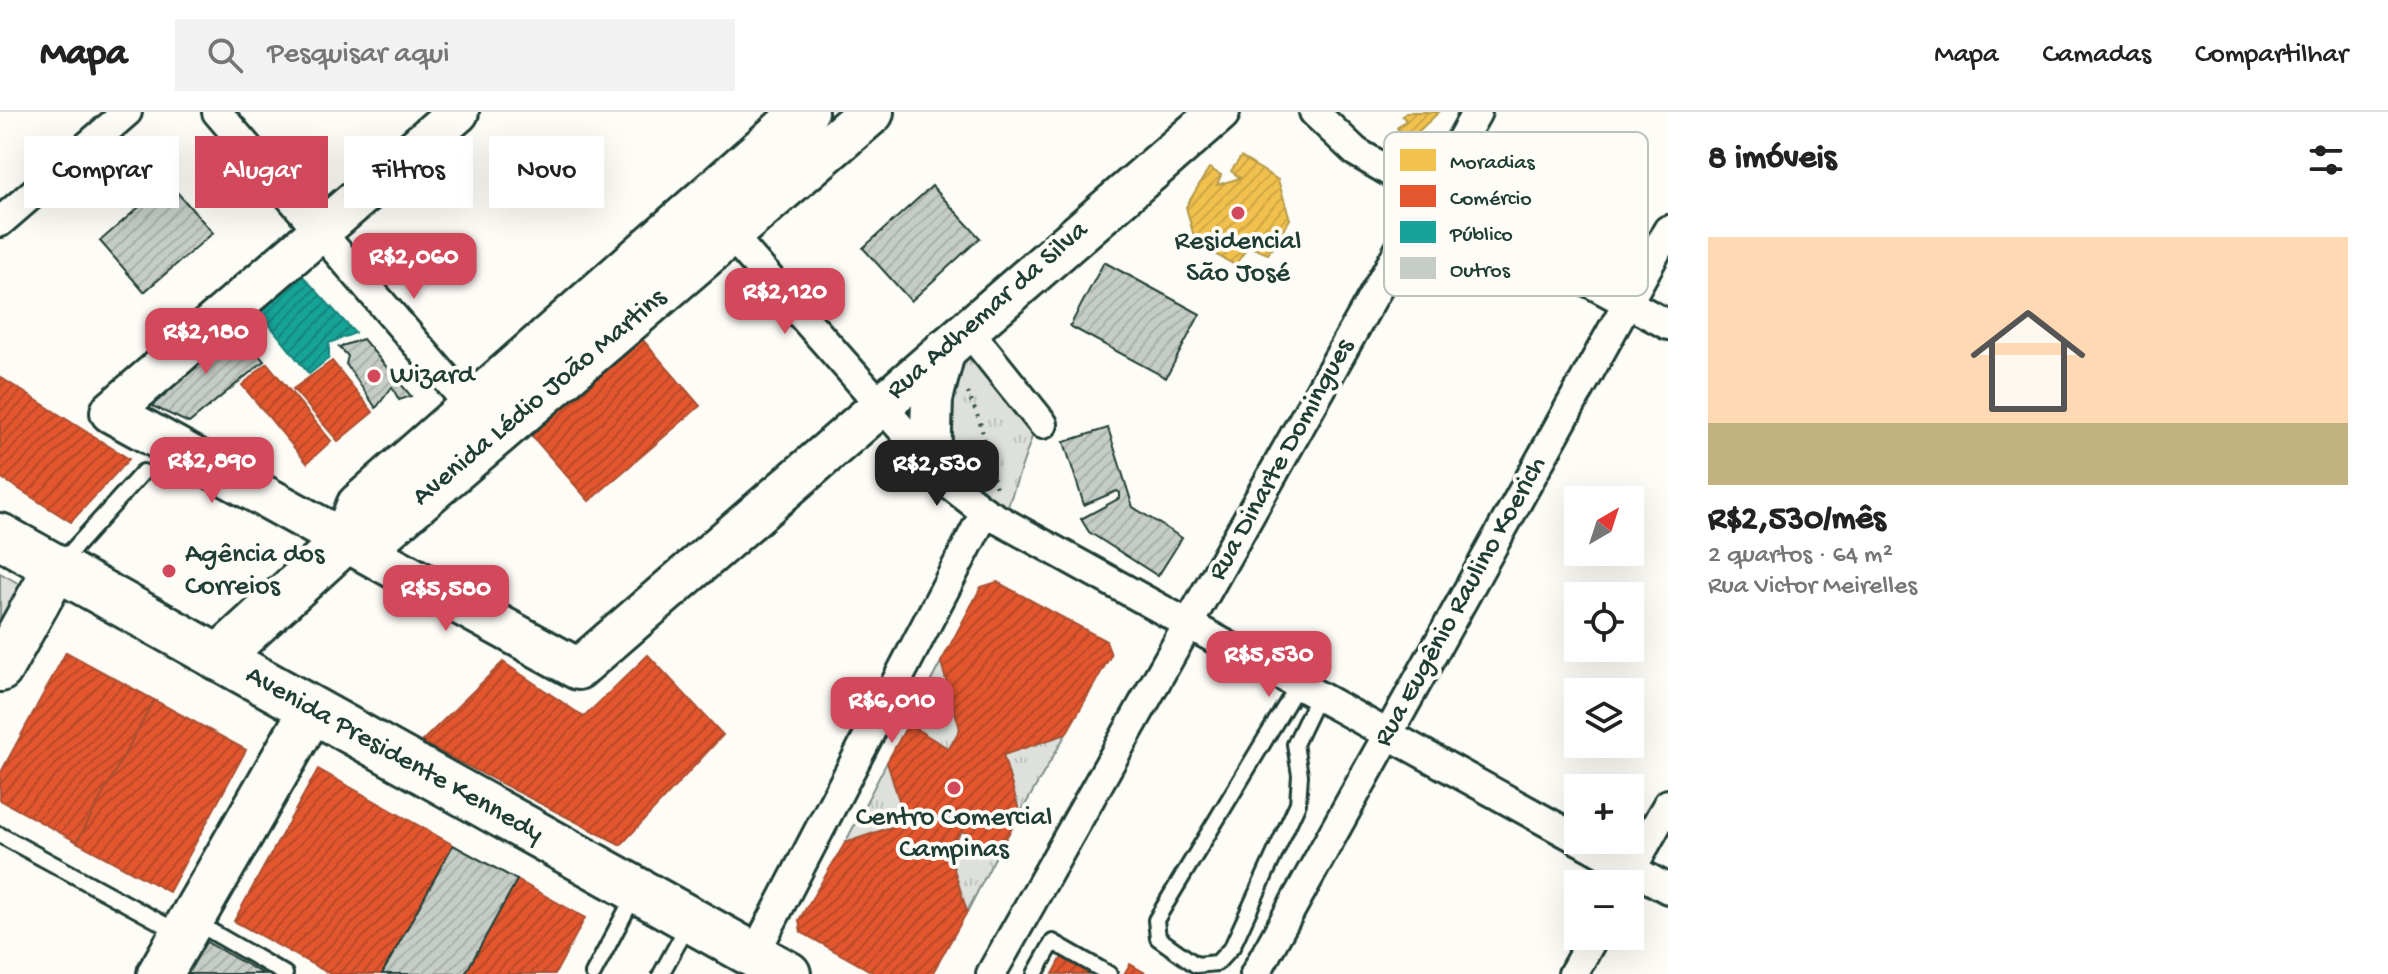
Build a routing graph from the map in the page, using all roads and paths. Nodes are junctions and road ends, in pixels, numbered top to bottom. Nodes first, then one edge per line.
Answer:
1 (127, 112) edge
2 (217, 112) edge
3 (458, 112) edge
4 (805, 112) edge
5 (871, 112) edge
6 (1219, 112) edge
7 (1314, 112) edge
8 (1477, 112) edge
9 (1466, 132) edge
10 (1384, 168) edge
11 (0, 222) edge
12 (1668, 230) edge
13 (319, 231) junction
14 (730, 234) junction
15 (1648, 266) edge
16 (1384, 279) edge
17 (1615, 296) edge
18 (1632, 296) edge
19 (1628, 303) junction
20 (1668, 325) edge
21 (956, 339) junction
22 (965, 382) dead end
23 (880, 404) junction
24 (470, 406) junction
25 (1043, 424) dead end
26 (930, 461) junction
27 (143, 472) dead end
28 (991, 502) junction
29 (0, 536) edge
30 (345, 541) junction
31 (56, 568) junction
32 (1189, 625) junction
33 (218, 658) junction
34 (0, 669) edge
35 (1308, 691) junction
36 (312, 710) junction
37 (1272, 729) junction
38 (1388, 735) junction
39 (1295, 744) junction
40 (1668, 804) edge
41 (1564, 832) edge
42 (0, 835) edge
43 (1598, 854) edge
44 (1619, 870) edge
45 (1630, 870) edge
46 (1644, 881) edge
47 (1668, 889) edge
48 (637, 890) junction
49 (691, 920) junction
50 (187, 928) junction
51 (1586, 950) edge
52 (771, 964) edge
53 (160, 974) edge
54 (285, 974) edge
55 (593, 974) edge
56 (661, 974) edge
57 (991, 974) edge
58 (1035, 974) edge
59 (1109, 974) edge
60 (1255, 974) edge
61 (1573, 974) edge

1 - 11 street
2 - 13 street
3 - 13 street
4 - 24 main road, Avenida Lédio João Martins
5 - 14 main road, Avenida Lédio João Martins
6 - 21 street, Rua Adhemar da Silva
7 - 10 street
8 - 9 street, Rua Dinarte Domingues
12 - 15 street, Rua Eugênio Raulino Koerich
13 - 24 street
13 - 30 street
14 - 23 street
14 - 30 main road, Avenida Lédio João Martins
16 - 32 street, Rua Dinarte Domingues
17 - 19 street
18 - 19 street, Rua Eugênio Raulino Koerich
19 - 20 street
19 - 38 street, Rua Eugênio Raulino Koerich
21 - 23 street, Rua Adhemar da Silva
21 - 25 street
21 - 26 street
22 - 28 path
23 - 26 street
23 - 30 street, Rua Adhemar da Silva
24 - 30 main road, Avenida Lédio João Martins
26 - 28 street
27 - 31 lane
28 - 32 street
28 - 52 street
29 - 31 main road, Avenida Presidente Kennedy
30 - 33 main road, Avenida Lédio João Martins
31 - 33 main road, Avenida Presidente Kennedy
31 - 34 main road
32 - 35 street
32 - 57 street, Rua Dinarte Domingues
33 - 36 main road, Avenida Presidente Kennedy
35 - 37 lane
35 - 38 street
35 - 39 lane
36 - 48 main road, Avenida Presidente Kennedy
36 - 50 main road
37 - 39 lane
37 - 39 lane
38 - 41 street
38 - 60 street, Rua Eugênio Raulino Koerich
40 - 45 street
42 - 50 lane
43 - 44 street
46 - 47 street
48 - 49 main road, Avenida Presidente Kennedy
48 - 55 lane
49 - 52 main road, Avenida Presidente Kennedy
49 - 56 lane
50 - 53 main road
50 - 54 lane
51 - 61 street
58 - 59 lane

